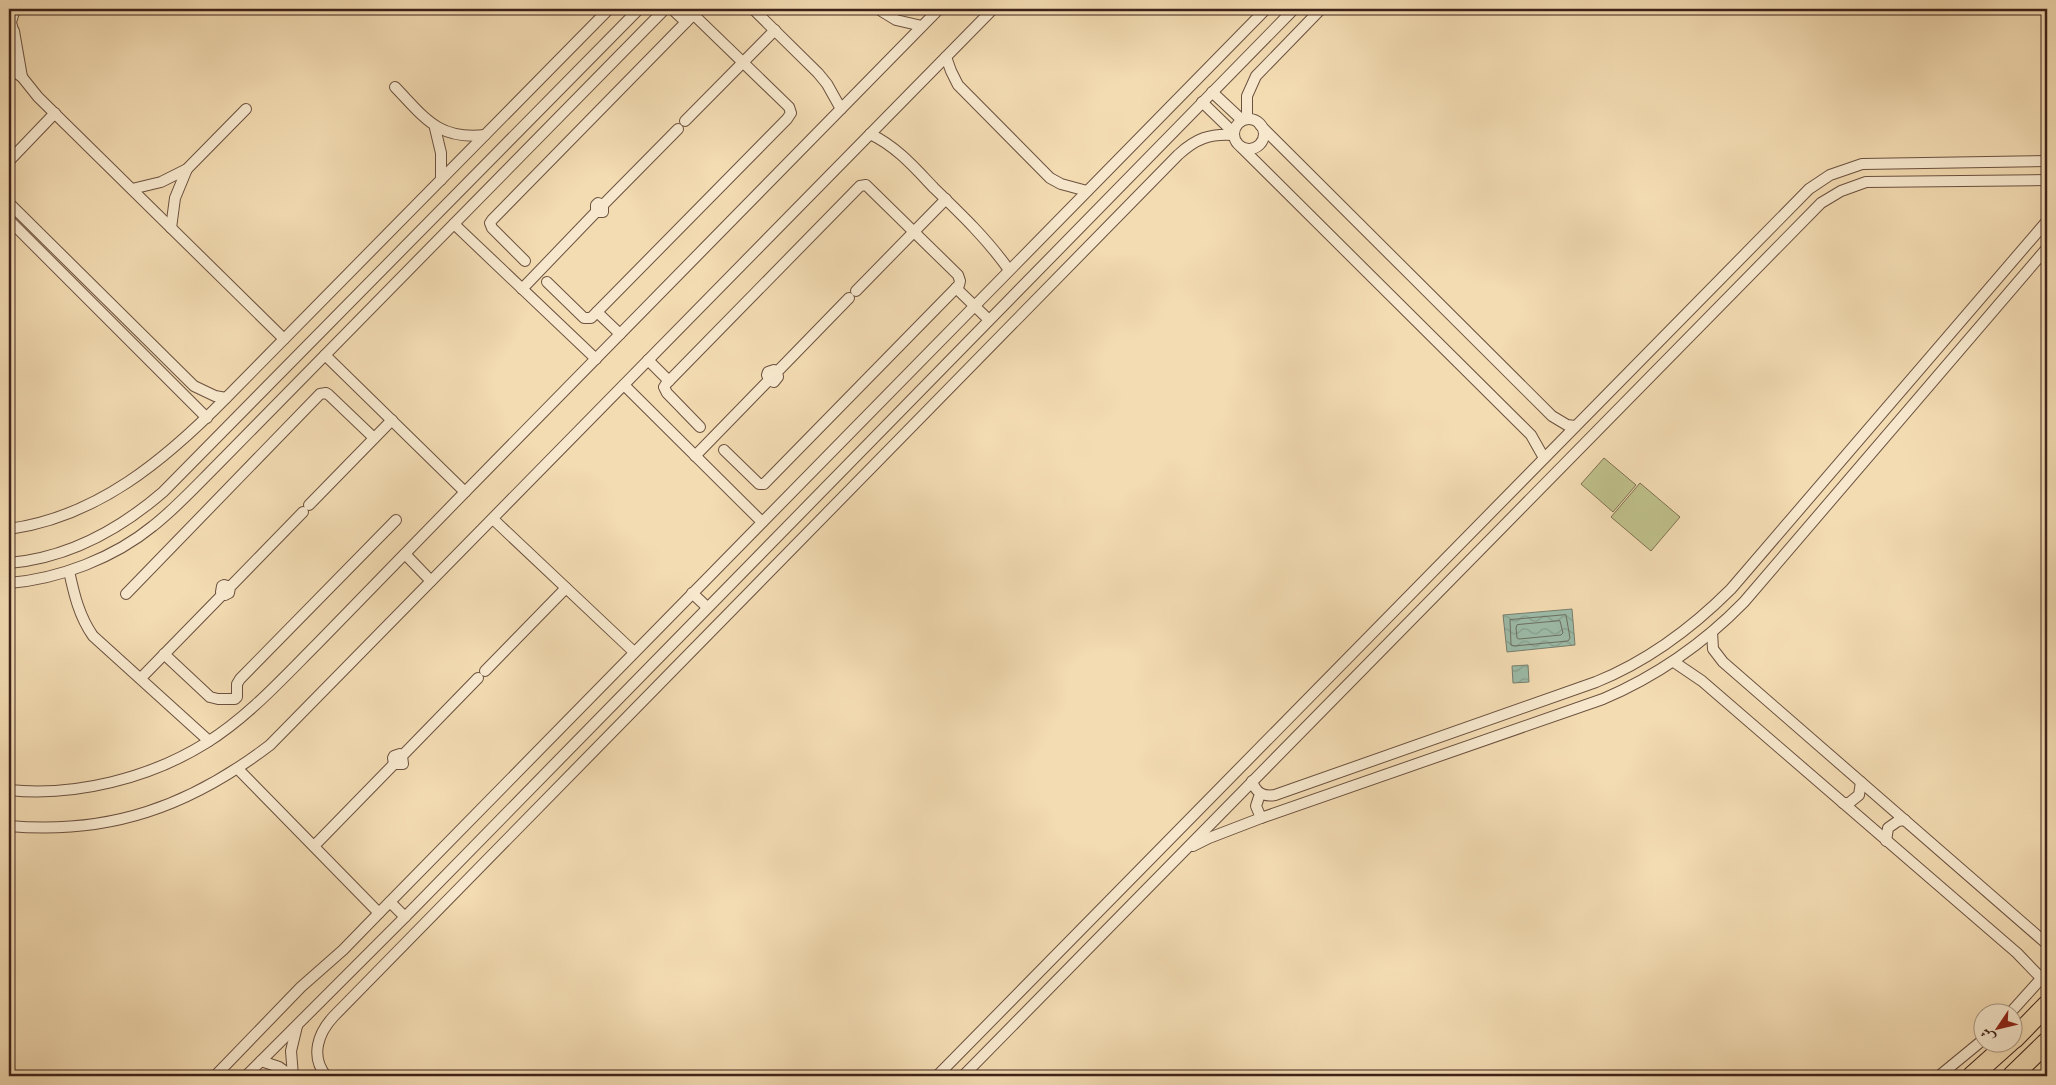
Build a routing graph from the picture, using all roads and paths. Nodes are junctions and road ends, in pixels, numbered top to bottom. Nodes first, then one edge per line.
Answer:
1 (15, 9) edge
2 (609, 9) edge
3 (638, 9) edge
4 (665, 9) edge
5 (672, 9) edge
6 (753, 9) edge
7 (878, 9) edge
8 (939, 9) edge
9 (993, 9) edge
10 (1266, 9) edge
11 (1294, 9) edge
12 (1321, 9) edge
13 (600, 14) edge
14 (686, 22) junction
15 (11, 24) edge
16 (922, 26) junction
17 (775, 30) junction
18 (9, 48) edge
19 (946, 57) junction
20 (743, 63) junction
21 (9, 68) edge
22 (22, 77) junction
23 (395, 88) dead end
24 (1212, 92) junction
25 (1202, 102) junction
26 (246, 109) dead end
27 (841, 109) junction
28 (55, 113) junction
29 (1245, 120) junction
30 (1260, 125) junction
31 (435, 128) junction
32 (870, 134) junction
33 (1234, 134) junction
34 (485, 135) junction
35 (1241, 147) junction
36 (2047, 160) edge
37 (9, 161) edge
38 (187, 169) junction
39 (441, 180) junction
40 (2043, 180) edge
41 (2047, 188) edge
42 (132, 189) junction
43 (1086, 191) junction
44 (1801, 197) junction
45 (946, 199) junction
46 (9, 203) edge
47 (1813, 210) junction
48 (9, 220) edge
49 (2047, 221) edge
50 (454, 224) junction
51 (171, 228) junction
52 (913, 232) junction
53 (2047, 248) edge
54 (525, 261) dead end
55 (1009, 270) junction
56 (547, 282) dead end
57 (956, 288) junction
58 (522, 289) junction
59 (974, 306) junction
60 (597, 312) junction
61 (988, 319) junction
62 (620, 334) junction
63 (284, 340) junction
64 (325, 356) junction
65 (596, 359) junction
66 (648, 360) junction
67 (669, 381) junction
68 (624, 385) junction
69 (226, 398) junction
70 (207, 418) junction
71 (392, 420) junction
72 (1576, 426) junction
73 (700, 427) dead end
74 (374, 438) junction
75 (724, 450) dead end
76 (203, 452) junction
77 (696, 456) junction
78 (1544, 458) junction
79 (217, 465) junction
80 (465, 492) junction
81 (493, 519) junction
82 (396, 520) dead end
83 (762, 522) junction
84 (9, 529) edge
85 (405, 554) junction
86 (9, 563) edge
87 (69, 571) junction
88 (1428, 576) junction
89 (431, 581) junction
90 (9, 583) edge
91 (566, 588) junction
92 (1441, 589) junction
93 (692, 593) junction
94 (126, 594) dead end
95 (707, 607) junction
96 (1712, 632) junction
97 (634, 652) junction
98 (164, 654) junction
99 (1674, 662) junction
100 (141, 678) junction
101 (209, 741) junction
102 (238, 769) junction
103 (1252, 781) junction
104 (1861, 782) junction
105 (9, 790) edge
106 (1260, 794) junction
107 (1843, 803) junction
108 (1261, 818) junction
109 (1905, 820) junction
110 (9, 826) edge
111 (1886, 841) junction
112 (314, 846) junction
113 (1182, 853) junction
114 (390, 902) junction
115 (379, 913) junction
116 (405, 917) junction
117 (2047, 944) edge
118 (1042, 969) junction
119 (2044, 975) edge
120 (1056, 982) junction
121 (2020, 1002) edge
122 (2047, 1005) edge
123 (298, 1024) junction
124 (2024, 1029) edge
125 (2047, 1042) edge
126 (1974, 1048) edge
127 (1999, 1052) edge
128 (260, 1061) junction
129 (215, 1076) edge
130 (246, 1076) edge
131 (293, 1076) edge
132 (326, 1076) edge
133 (937, 1076) edge
134 (963, 1076) edge
135 (1939, 1076) edge
136 (1972, 1076) edge
137 (2012, 1076) edge

1 - 15 street
2 - 13 street
3 - 76 street
4 - 50 street
5 - 14 street
6 - 17 street
7 - 16 street
8 - 16 street
9 - 19 street
10 - 43 street
11 - 24 street
12 - 29 street
13 - 34 street
14 - 20 street
14 - 54 street
15 - 18 street
15 - 22 street
16 - 27 street
17 - 20 street
17 - 27 street
19 - 32 street
19 - 43 street
20 - 58 street
20 - 60 street
21 - 22 street
22 - 28 street
23 - 31 street
24 - 25 street
24 - 29 street
25 - 33 street
25 - 61 street
26 - 38 street
27 - 62 street
28 - 37 street
28 - 42 street
29 - 30 street
29 - 33 street
30 - 35 street
30 - 72 street
31 - 34 street
31 - 39 street
32 - 45 street
32 - 66 street
33 - 35 street
33 - 132 street
34 - 39 street
35 - 78 street
36 - 44 street
38 - 42 street
38 - 51 street
39 - 63 street
40 - 41 street
40 - 47 street
42 - 51 street
43 - 55 street
44 - 47 street
44 - 72 street
45 - 52 street
45 - 55 street
46 - 69 street
47 - 92 street
48 - 70 street
49 - 106 street
50 - 58 street
50 - 64 street
51 - 63 street
52 - 57 street
52 - 67 street
52 - 77 street
53 - 96 street
55 - 59 street
56 - 60 street
57 - 59 street
57 - 75 street
58 - 65 street
59 - 61 street
59 - 83 street
60 - 62 street
61 - 95 street
62 - 65 street
63 - 69 street
64 - 71 street
64 - 79 street
65 - 80 street
66 - 67 street
66 - 68 street
67 - 73 street
68 - 77 street
68 - 81 street
69 - 70 street
70 - 84 street
71 - 74 street
71 - 80 street
72 - 78 street
74 - 94 street
74 - 98 street
76 - 79 street
76 - 86 street
77 - 83 street
78 - 88 street
79 - 87 street
80 - 85 street
81 - 89 street
81 - 91 street
82 - 98 street
83 - 93 street
85 - 89 street
85 - 101 street
87 - 90 street
87 - 100 street
88 - 92 street
88 - 118 street
89 - 102 street
91 - 97 street
91 - 112 street
92 - 103 street
93 - 95 street
93 - 97 street
95 - 116 street
96 - 99 street
96 - 104 street
97 - 114 street
98 - 100 street
99 - 107 street
99 - 108 street
100 - 101 street
101 - 105 street
102 - 110 street
102 - 112 street
103 - 106 street
103 - 113 street
104 - 107 street
104 - 109 street
106 - 108 street
107 - 111 street
108 - 113 street
109 - 111 street
109 - 117 street
111 - 119 street
112 - 115 street
113 - 120 street
114 - 115 street
114 - 116 street
115 - 129 street
116 - 123 street
118 - 120 street
118 - 133 street
119 - 121 street
120 - 134 street
122 - 124 highway
123 - 128 street
123 - 131 street
125 - 137 highway
126 - 135 street
127 - 136 highway
128 - 130 street
128 - 131 street

